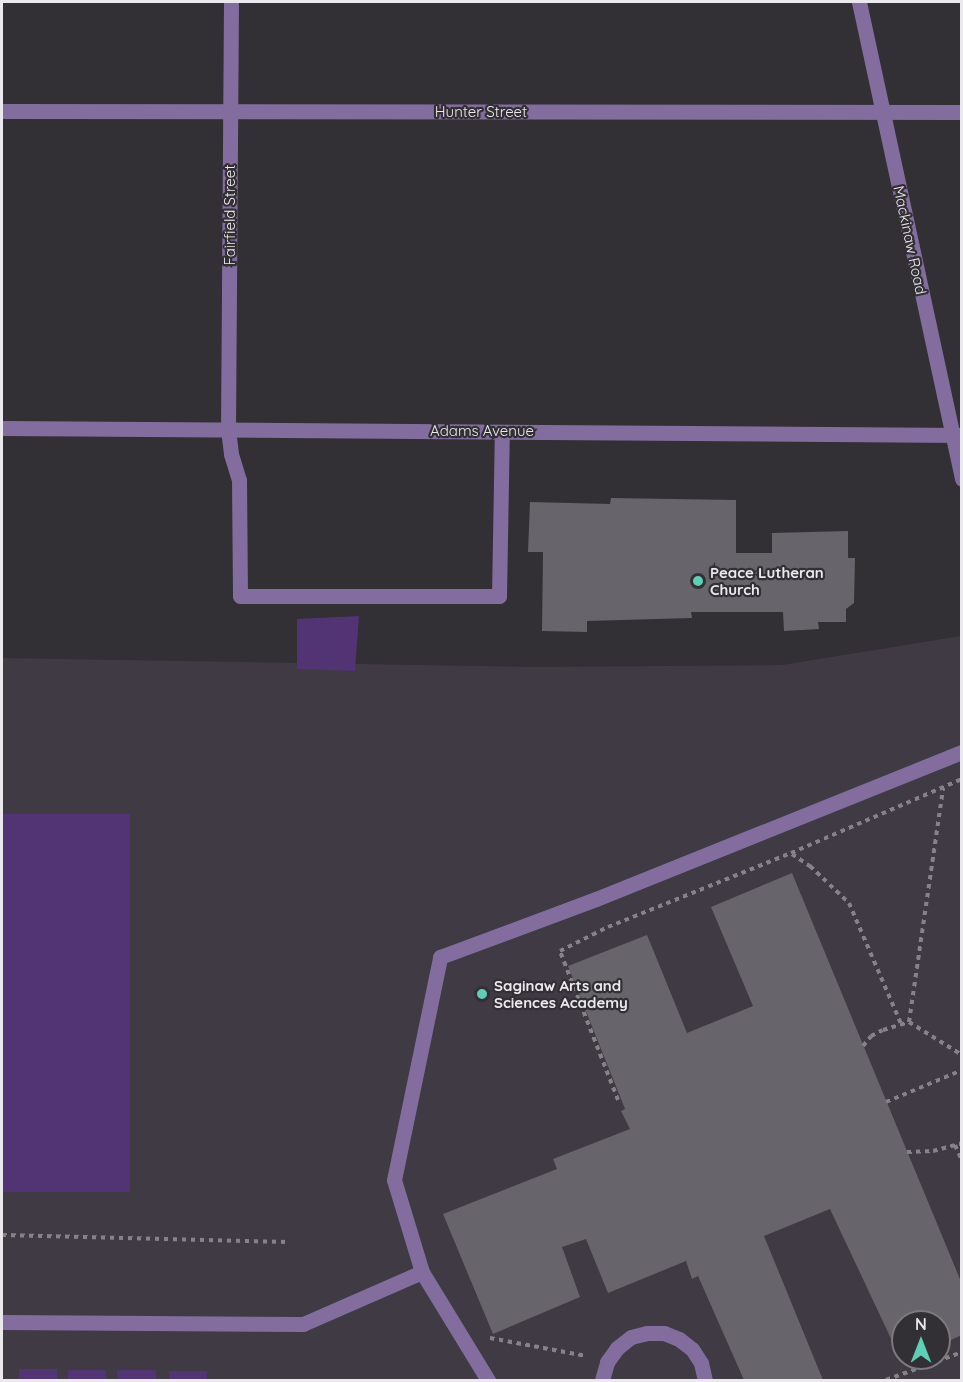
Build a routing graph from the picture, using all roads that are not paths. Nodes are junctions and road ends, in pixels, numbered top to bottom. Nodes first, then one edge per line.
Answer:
1 (231, 2) edge
2 (859, 2) edge
3 (2, 111) edge
4 (231, 112) junction
5 (882, 112) junction
6 (962, 112) edge
7 (2, 428) edge
8 (228, 429) junction
9 (502, 432) junction
10 (957, 435) edge
11 (962, 479) edge
12 (962, 752) edge
13 (422, 1272) junction
14 (2, 1322) edge
15 (488, 1380) edge
16 (602, 1380) edge
17 (705, 1380) edge

1 - 4 street, Fairfield Street
2 - 5 street, Mackinaw Road
3 - 4 street, Hunter Street
4 - 5 street, Hunter Street
4 - 8 street, Fairfield Street
5 - 6 street, Hunter Street
5 - 10 street, Mackinaw Road
7 - 8 street, Adams Avenue
8 - 9 street, Adams Avenue
8 - 9 street, Fairfield Street
9 - 10 street, Adams Avenue
10 - 11 street, Mackinaw Road
12 - 13 street
13 - 14 street
13 - 15 street
16 - 17 street

